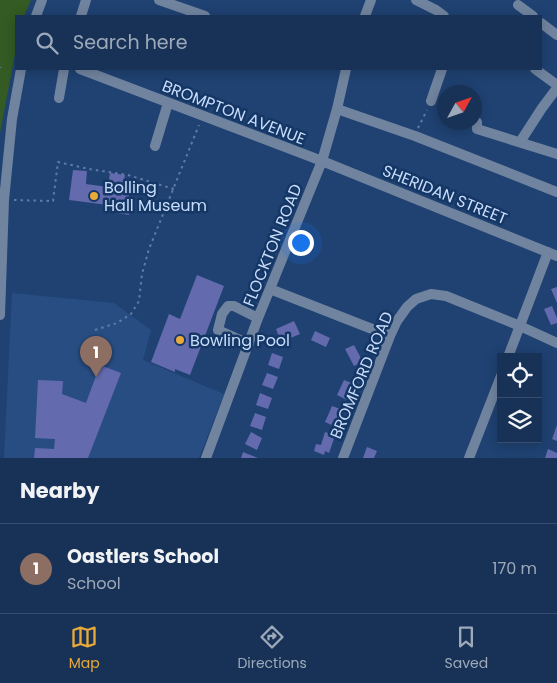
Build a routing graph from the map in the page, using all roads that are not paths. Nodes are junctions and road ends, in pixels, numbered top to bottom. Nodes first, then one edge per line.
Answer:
1 (42, 0) edge
2 (86, 0) edge
3 (159, 0) edge
4 (371, 0) edge
5 (416, 0) edge
6 (518, 5) dead end
7 (36, 15) edge
8 (81, 15) edge
9 (202, 15) edge
10 (365, 15) edge
11 (443, 15) edge
12 (532, 15) edge
13 (542, 23) edge
14 (557, 35) edge
15 (21, 70) edge
16 (64, 70) edge
17 (83, 70) edge
18 (346, 70) edge
19 (442, 70) edge
20 (536, 70) edge
21 (557, 87) edge
22 (59, 98) dead end
23 (431, 102) road end
24 (168, 103) junction
25 (337, 109) junction
26 (477, 130) edge
27 (520, 142) junction
28 (155, 146) dead end
29 (556, 152) edge
30 (322, 161) junction
31 (557, 192) edge
32 (553, 254) edge
33 (270, 290) junction
34 (0, 315) edge
35 (258, 318) junction
36 (520, 326) junction
37 (390, 336) junction
38 (557, 343) edge
39 (249, 344) junction
40 (510, 353) edge
41 (497, 386) edge
42 (206, 458) edge
43 (343, 458) edge
44 (469, 458) edge

1 - 7 street
2 - 8 street
3 - 9 street
4 - 10 street
5 - 11 street
6 - 12 street
13 - 14 street
15 - 34 street
16 - 22 street
17 - 24 street, BROMPTON AVENUE
18 - 25 street, FLOCKTON ROAD
19 - 23 street
20 - 21 street
21 - 27 street
24 - 28 street
24 - 30 street, BROMPTON AVENUE
25 - 30 street, FLOCKTON ROAD
25 - 31 street
26 - 27 street
27 - 29 street
30 - 32 street, SHERIDAN STREET
30 - 33 street, FLOCKTON ROAD
32 - 36 street
33 - 35 street, FLOCKTON ROAD
33 - 37 street
35 - 39 street, FLOCKTON ROAD
35 - 39 street
36 - 37 street, BROMFORD ROAD
36 - 38 street, BROMFORD ROAD
36 - 40 street
37 - 43 street, BROMFORD ROAD
39 - 42 street, FLOCKTON ROAD
41 - 44 street

